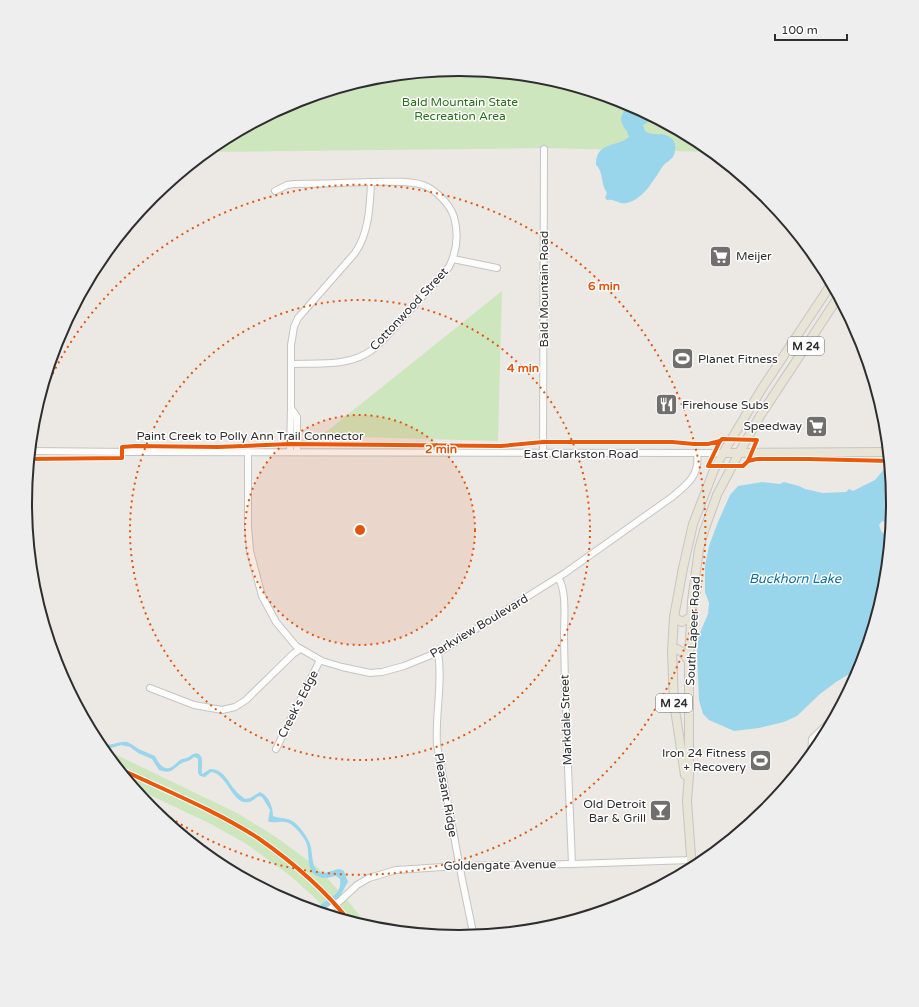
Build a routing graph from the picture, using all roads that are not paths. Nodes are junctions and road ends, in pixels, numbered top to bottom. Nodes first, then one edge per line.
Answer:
1 (544, 149) dead end
2 (371, 182) junction
3 (275, 191) dead end
4 (453, 259) junction
5 (497, 268) dead end
6 (829, 288) edge
7 (825, 294) junction
8 (835, 298) edge
9 (835, 300) edge
10 (801, 330) junction
11 (291, 364) junction
12 (774, 396) junction
13 (36, 451) edge
14 (248, 452) junction
15 (294, 452) junction
16 (883, 452) edge
17 (723, 453) junction
18 (739, 453) junction
19 (543, 454) junction
20 (697, 454) junction
21 (558, 578) junction
22 (674, 617) junction
23 (691, 617) junction
24 (300, 649) junction
25 (672, 651) junction
26 (438, 652) junction
27 (320, 660) junction
28 (690, 661) junction
29 (150, 688) dead end
30 (823, 729) edge
31 (812, 745) edge
32 (276, 749) dead end
33 (687, 788) junction
34 (691, 860) joint
35 (572, 864) junction
36 (459, 866) junction
37 (329, 910) edge
38 (473, 931) edge

1 - 19 street, Bald Mountain Road
2 - 3 street, Cottonwood Street
2 - 4 street, Cottonwood Street
2 - 11 street
4 - 5 street
4 - 11 street, Cottonwood Street
6 - 7 main road, South Lapeer Road / M 24
7 - 8 main road
7 - 10 main road, South Lapeer Road / M 24
9 - 12 main road, South Lapeer Road / M 24
10 - 12 main road
10 - 17 main road, South Lapeer Road / M 24
11 - 15 street
12 - 18 main road, South Lapeer Road / M 24
13 - 14 street, East Clarkston Road
14 - 15 street, East Clarkston Road
14 - 24 street, Parkview Boulevard
15 - 19 street, East Clarkston Road
16 - 18 main road
17 - 18 main road
17 - 20 street, East Clarkston Road
17 - 22 main road, South Lapeer Road / M 24
18 - 23 main road, South Lapeer Road / M 24
19 - 20 street, East Clarkston Road
20 - 21 street, Parkview Boulevard
21 - 26 street, Parkview Boulevard
21 - 35 street, Markdale Street
22 - 23 main road
22 - 25 main road, South Lapeer Road / M 24
23 - 28 main road, South Lapeer Road / M 24
24 - 27 street, Parkview Boulevard
24 - 29 street
25 - 28 main road
25 - 33 main road, South Lapeer Road / M 24
26 - 27 street, Parkview Boulevard
26 - 36 street, Pleasant Ridge
27 - 32 street, Creek's Edge
28 - 33 main road, South Lapeer Road / M 24
30 - 31 street
33 - 34 main road, South Lapeer Road / M 24
34 - 35 street, Goldengate Avenue
35 - 36 street, Goldengate Avenue
36 - 37 street, Goldengate Avenue
36 - 38 street, Pleasant Ridge

